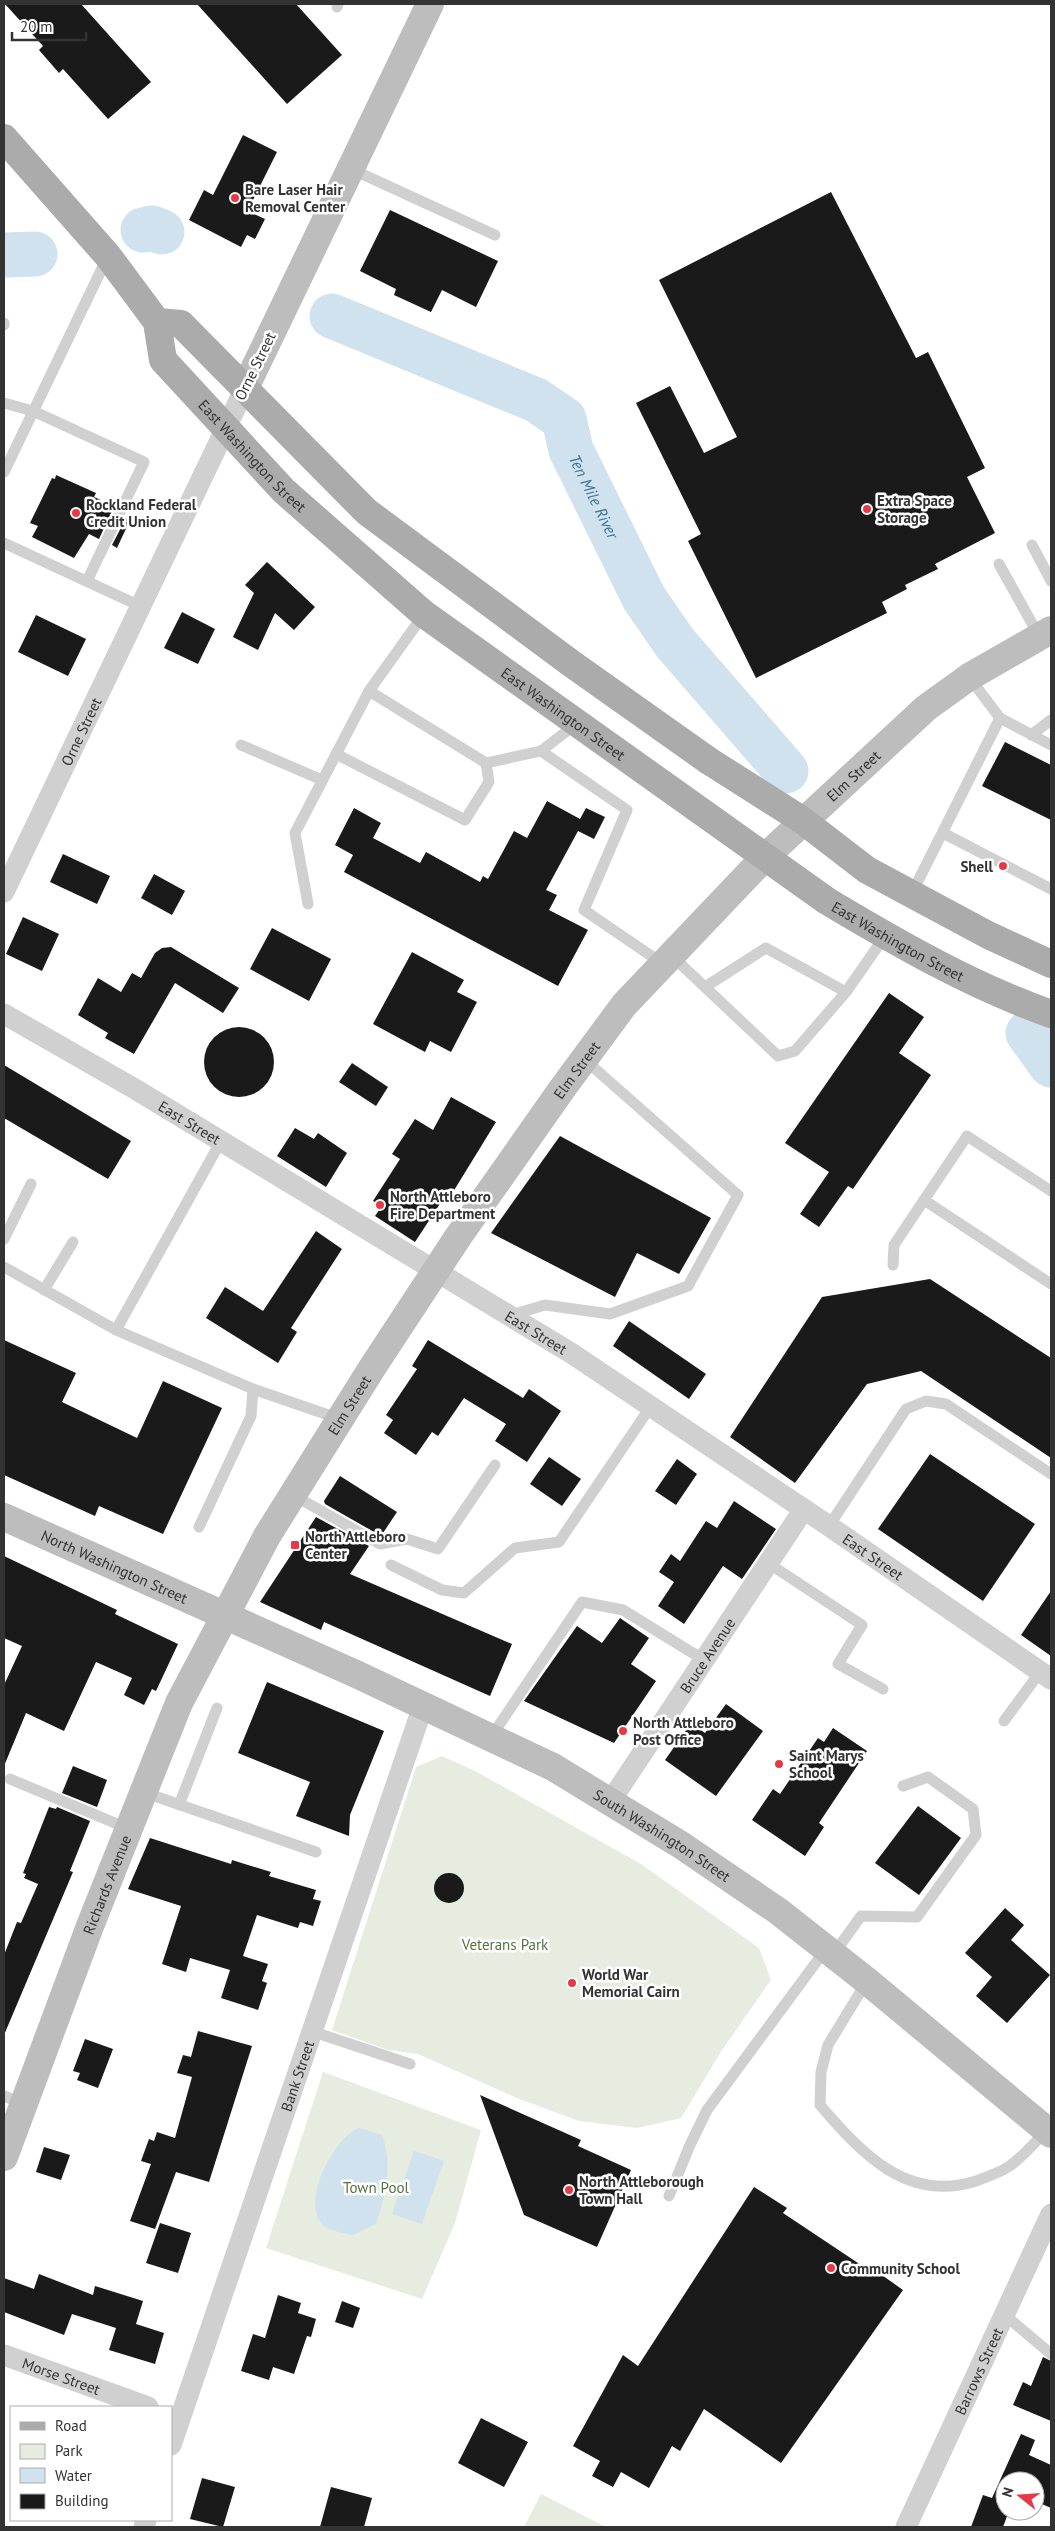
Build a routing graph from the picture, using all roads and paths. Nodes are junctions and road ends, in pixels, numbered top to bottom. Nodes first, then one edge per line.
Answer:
1 (430, 4) edge
2 (4, 138) edge
3 (351, 169) junction
4 (495, 234) dead end
5 (108, 256) junction
6 (157, 322) junction
7 (245, 388) junction
8 (4, 403) edge
9 (33, 411) junction
10 (225, 429) junction
11 (4, 472) edge
12 (4, 542) edge
13 (1032, 545) dead end
14 (999, 564) dead end
15 (87, 581) junction
16 (1051, 581) edge
17 (140, 606) junction
18 (424, 614) junction
19 (1045, 633) edge
20 (969, 677) junction
21 (369, 691) junction
22 (1000, 718) junction
23 (1051, 720) edge
24 (576, 724) junction
25 (1031, 734) junction
26 (241, 745) dead end
27 (1051, 746) edge
28 (541, 751) junction
29 (336, 754) junction
30 (486, 763) junction
31 (322, 780) junction
32 (802, 820) junction
33 (942, 833) junction
34 (764, 858) junction
35 (1051, 888) edge
36 (4, 892) edge
37 (911, 896) junction
38 (308, 904) dead end
39 (885, 936) junction
40 (667, 959) junction
41 (1050, 961) edge
42 (705, 987) junction
43 (846, 992) junction
44 (4, 1014) edge
45 (1051, 1014) edge
46 (584, 1059) junction
47 (221, 1141) junction
48 (31, 1184) dead end
49 (1051, 1191) edge
50 (924, 1200) junction
51 (4, 1239) edge
52 (73, 1242) dead end
53 (893, 1265) dead end
54 (4, 1267) edge
55 (436, 1271) junction
56 (1051, 1284) edge
57 (44, 1290) junction
58 (511, 1315) junction
59 (116, 1330) junction
60 (252, 1388) junction
61 (651, 1406) junction
62 (340, 1419) junction
63 (495, 1465) dead end
64 (1051, 1474) edge
65 (293, 1495) junction
66 (804, 1509) junction
67 (4, 1517) edge
68 (829, 1526) junction
69 (199, 1527) dead end
70 (768, 1563) junction
71 (391, 1565) dead end
72 (224, 1617) junction
73 (704, 1660) junction
74 (1046, 1675) edge
75 (883, 1689) dead end
76 (423, 1706) junction
77 (217, 1708) dead end
78 (1004, 1721) dead end
79 (490, 1738) junction
80 (10, 1779) dead end
81 (903, 1786) dead end
82 (143, 1792) junction
83 (610, 1802) junction
84 (179, 1804) junction
85 (129, 1829) junction
86 (316, 1852) dead end
87 (830, 1952) junction
88 (867, 1981) junction
89 (310, 2031) junction
90 (410, 2064) dead end
91 (14, 2100) edge
92 (1050, 2129) edge
93 (4, 2157) edge
94 (669, 2196) dead end
95 (1051, 2214) edge
96 (1006, 2316) junction
97 (1051, 2354) edge
98 (4, 2355) edge
99 (145, 2406) edge
100 (176, 2418) edge
101 (172, 2440) edge
102 (908, 2527) edge

1 - 3 main road, Orne Street
2 - 5 main road, East Washington Street
3 - 4 lane
3 - 7 main road, Orne Street
5 - 6 main road, East Washington Street
5 - 9 lane
6 - 7 main road
6 - 10 main road, East Washington Street
7 - 10 street, Orne Street
7 - 32 main road
8 - 9 lane
9 - 11 lane
9 - 15 lane
10 - 17 street, Orne Street
10 - 18 main road, East Washington Street
12 - 15 lane
13 - 16 lane
14 - 19 lane
15 - 17 lane
17 - 36 street, Orne Street
18 - 21 lane
18 - 24 main road, East Washington Street
19 - 20 main road, Elm Street
20 - 22 lane
20 - 32 main road, Elm Street
21 - 29 lane
21 - 30 lane
22 - 25 lane
22 - 33 lane
23 - 25 lane
24 - 28 lane
24 - 34 main road, East Washington Street
25 - 27 lane
26 - 31 lane
28 - 30 lane
28 - 40 lane
29 - 30 lane
29 - 31 lane
31 - 38 lane
32 - 34 main road, Elm Street
32 - 37 main road
33 - 35 lane
33 - 37 lane
34 - 39 main road, East Washington Street
34 - 40 main road, Elm Street
37 - 41 main road
39 - 43 lane
39 - 45 main road, East Washington Street
40 - 42 lane
40 - 46 main road, Elm Street
42 - 43 lane
42 - 43 lane
44 - 47 street, East Street
46 - 55 main road, Elm Street
46 - 58 lane
47 - 55 street, East Street
47 - 59 lane
48 - 51 lane
49 - 50 lane
50 - 53 lane
50 - 56 lane
52 - 57 lane
54 - 57 lane
55 - 58 street, East Street
55 - 62 main road, Elm Street
57 - 59 lane
58 - 61 street, East Street
59 - 60 lane
60 - 62 lane
60 - 69 lane
61 - 66 street, East Street
61 - 71 lane
62 - 65 main road, Elm Street
63 - 65 lane
64 - 68 lane
65 - 72 main road, Elm Street
66 - 68 street, East Street
66 - 70 street, Bruce Avenue
67 - 72 main road, North Washington Street
68 - 74 street, East Street
70 - 73 street, Bruce Avenue
70 - 75 lane
72 - 76 main road, South Washington Street
72 - 82 main road, Richards Avenue
73 - 79 lane
73 - 83 street, Bruce Avenue
74 - 78 lane
76 - 79 main road, South Washington Street
76 - 89 street, Bank Street
77 - 84 lane
79 - 83 main road, South Washington Street
80 - 85 lane
81 - 87 lane
82 - 84 lane
82 - 85 main road, Richards Avenue
83 - 87 main road, South Washington Street
84 - 86 lane
85 - 91 main road, Richards Avenue
87 - 88 main road, South Washington Street
87 - 94 lane
88 - 92 main road, South Washington Street
88 - 92 lane
89 - 90 lane
89 - 100 street, Bank Street
91 - 93 main road, Richards Avenue
95 - 96 street, Barrows Street
96 - 97 lane
96 - 102 street, Barrows Street
98 - 99 street, Morse Street
100 - 101 street, Bank Street

